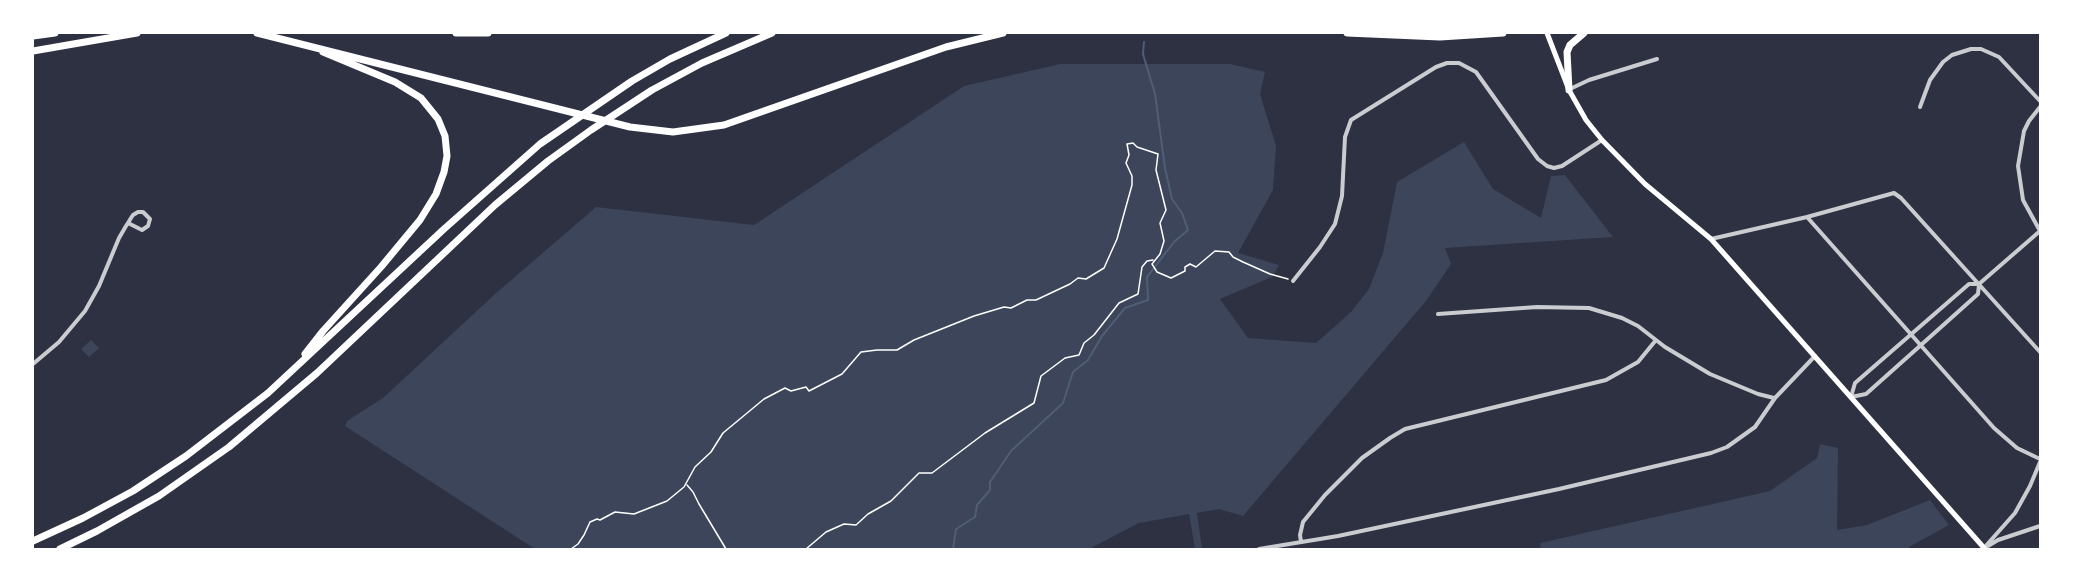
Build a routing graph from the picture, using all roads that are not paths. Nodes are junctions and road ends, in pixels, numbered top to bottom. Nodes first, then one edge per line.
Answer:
1 (55, 33) edge
2 (137, 33) edge
3 (257, 33) edge
4 (456, 33) edge
5 (488, 33) edge
6 (726, 33) edge
7 (772, 33) edge
8 (1003, 33) edge
9 (1347, 33) edge
10 (1503, 33) edge
11 (1547, 33) edge
12 (1584, 33) edge
13 (33, 36) edge
14 (307, 44) junction
15 (33, 51) edge
16 (1657, 59) dead end
17 (1569, 90) junction
18 (2040, 101) edge
19 (1920, 107) dead end
20 (2040, 107) edge
21 (1602, 140) junction
22 (1807, 217) junction
23 (128, 223) junction
24 (2040, 231) edge
25 (1711, 239) junction
26 (1293, 281) road end
27 (1979, 284) junction
28 (1438, 314) dead end
29 (1912, 334) junction
30 (1656, 340) junction
31 (1921, 345) junction
32 (2040, 352) edge
33 (1815, 356) junction
34 (33, 364) edge
35 (295, 368) junction
36 (1851, 397) junction
37 (1775, 398) junction
38 (2040, 460) edge
39 (2040, 526) edge
40 (33, 541) edge
41 (1301, 542) junction
42 (1985, 548) edge
43 (60, 549) edge
44 (1259, 549) edge

1 - 13 highway
2 - 15 highway
3 - 14 highway
4 - 5 highway
6 - 35 highway
7 - 43 highway
8 - 14 highway
9 - 10 highway
11 - 17 main road
12 - 17 highway
14 - 35 highway
16 - 17 street
17 - 21 main road
18 - 19 street
20 - 24 street
21 - 25 main road
21 - 26 street
22 - 25 street
22 - 27 street
22 - 29 street
23 - 23 street
23 - 34 street
24 - 27 street
25 - 33 main road
27 - 29 street
27 - 31 street
27 - 32 street
28 - 30 street
29 - 31 street
29 - 36 street
30 - 37 street
30 - 41 street
31 - 36 street
31 - 38 street
33 - 36 main road
33 - 37 street
35 - 40 highway
36 - 42 main road
37 - 41 street
38 - 42 street
39 - 42 street
41 - 44 street

